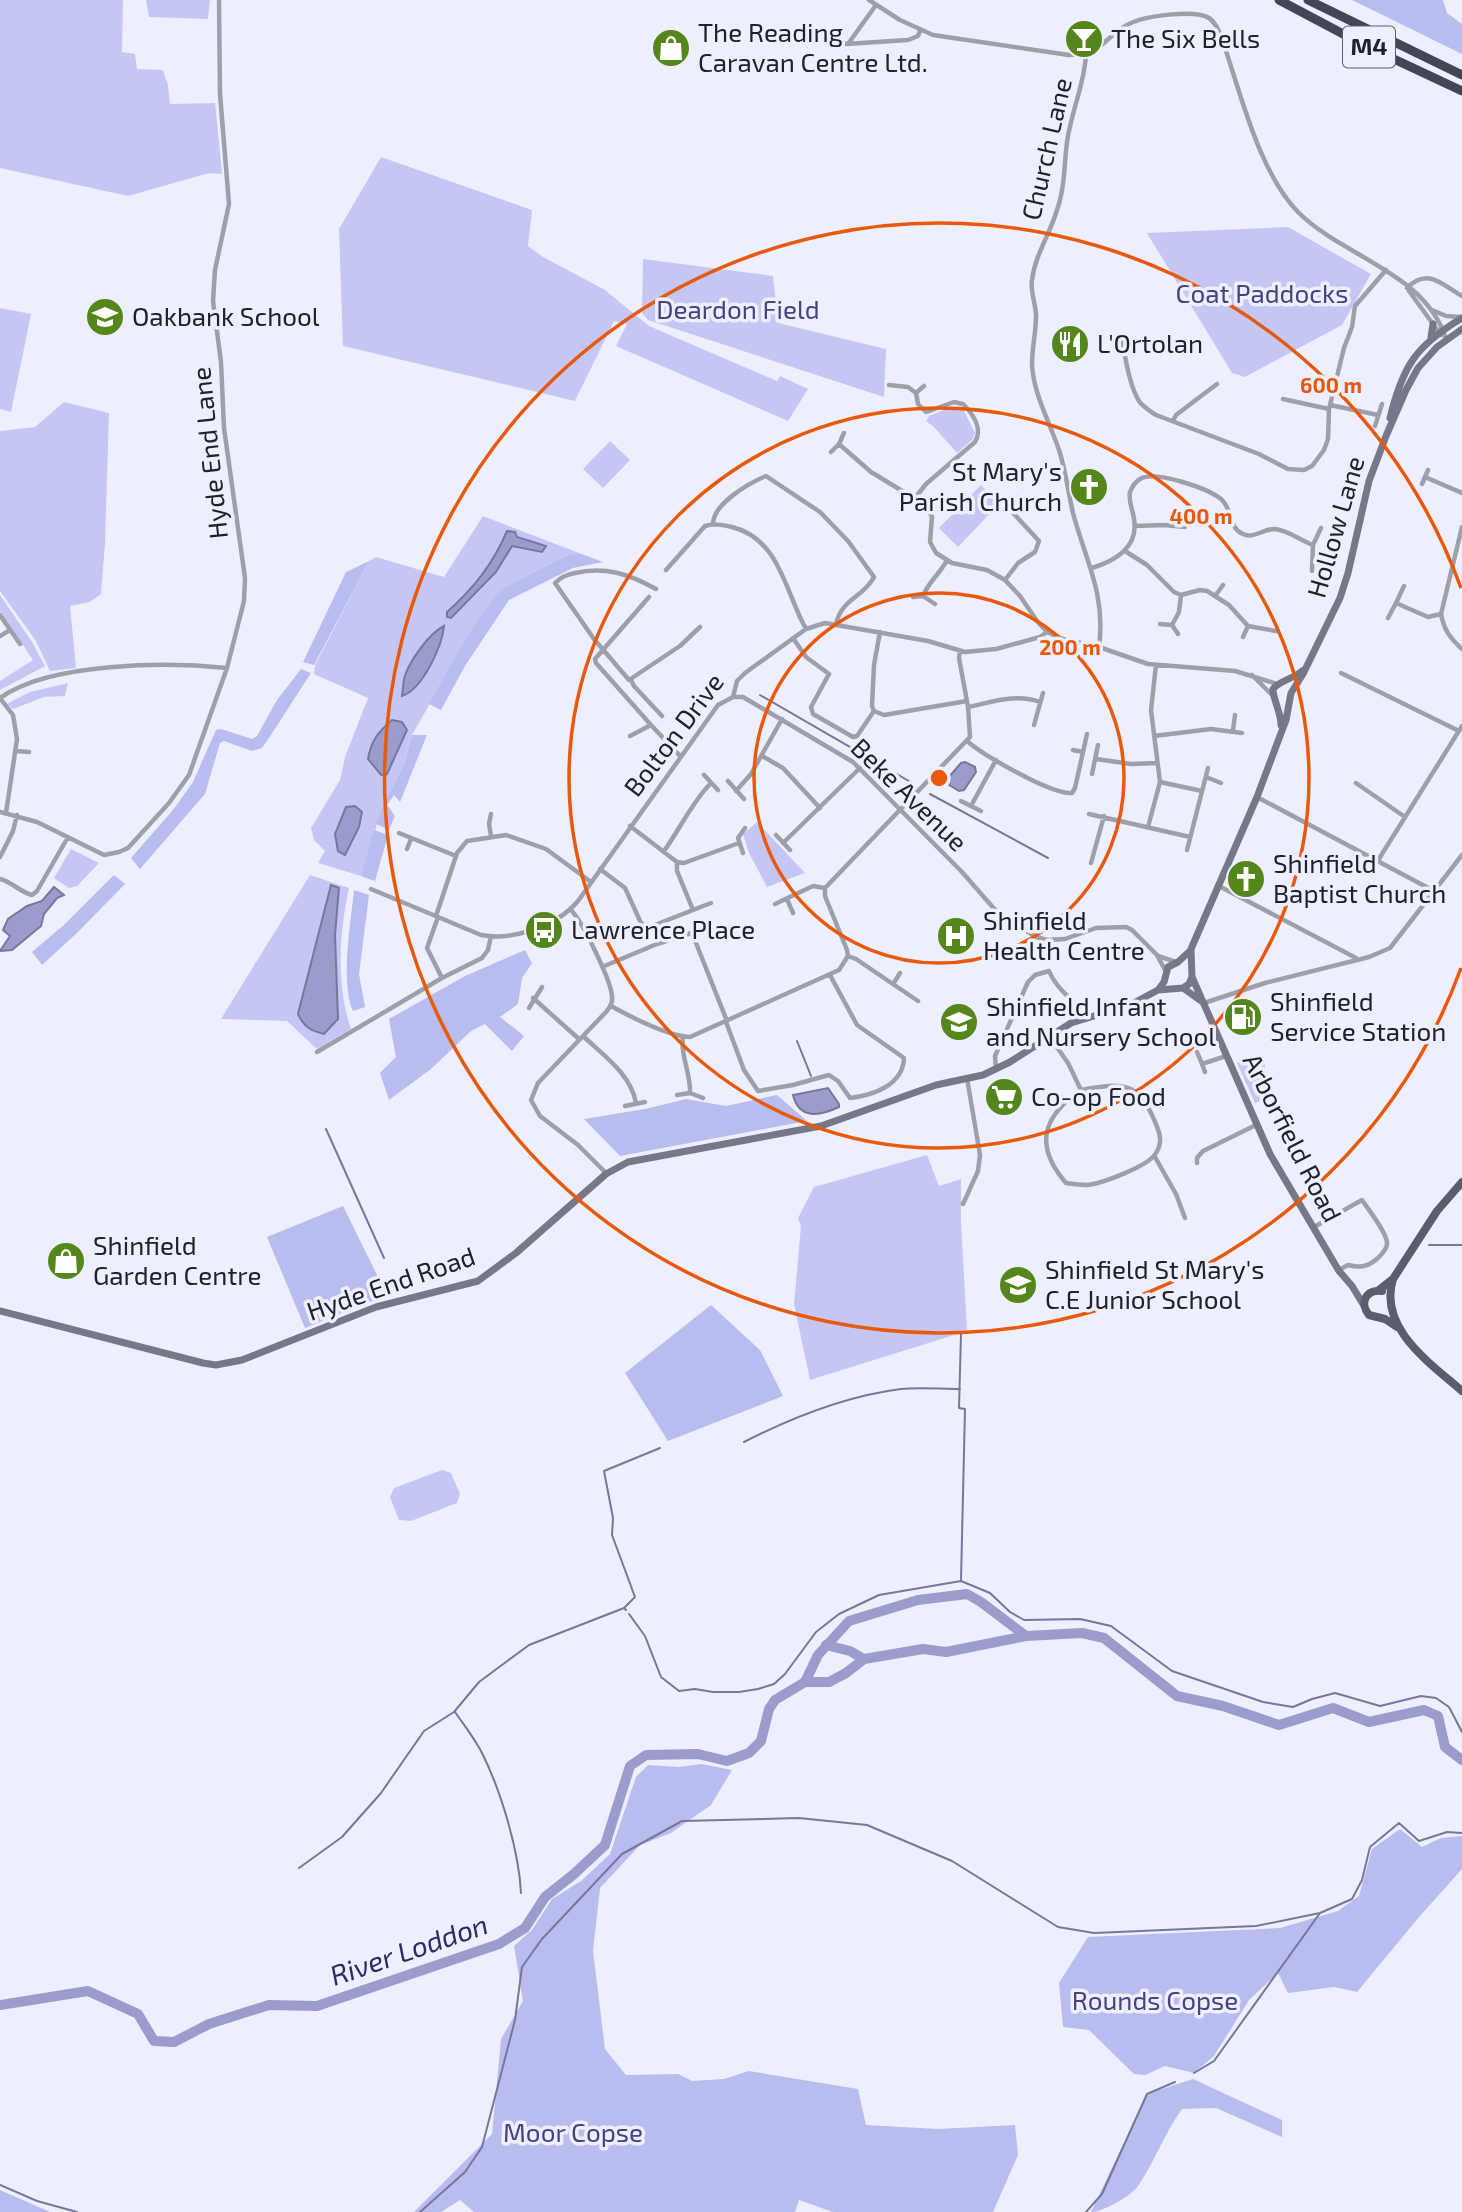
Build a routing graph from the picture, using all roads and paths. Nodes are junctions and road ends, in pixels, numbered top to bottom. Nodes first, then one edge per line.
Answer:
1 (219, 0) edge
2 (869, 0) edge
3 (1279, 0) edge
4 (1308, 0) edge
5 (876, 5) junction
6 (920, 31) junction
7 (837, 41) dead end
8 (848, 44) junction
9 (1086, 54) junction
10 (1462, 75) edge
11 (1462, 91) edge
12 (1386, 270) junction
13 (1407, 288) junction
14 (1462, 296) edge
15 (1431, 310) junction
16 (1462, 317) edge
17 (1433, 324) joint
18 (1462, 329) edge
19 (1437, 333) junction
20 (1121, 336) dead end
21 (1446, 339) junction
22 (1217, 384) dead end
23 (889, 385) dead end
24 (924, 386) dead end
25 (916, 393) junction
26 (1283, 399) dead end
27 (1382, 404) dead end
28 (1330, 407) junction
29 (1378, 415) junction
30 (1173, 421) junction
31 (1375, 426) dead end
32 (844, 433) dead end
33 (1386, 436) junction
34 (839, 444) junction
35 (831, 452) dead end
36 (1428, 470) dead end
37 (1425, 477) junction
38 (1422, 484) dead end
39 (1462, 493) edge
40 (915, 498) junction
41 (1017, 498) dead end
42 (1002, 501) dead end
43 (1008, 507) junction
44 (713, 524) junction
45 (1135, 526) junction
46 (1185, 527) dead end
47 (1462, 527) edge
48 (1321, 528) dead end
49 (1313, 545) junction
50 (1125, 551) junction
51 (947, 560) junction
52 (1092, 568) junction
53 (666, 570) dead end
54 (1312, 571) dead end
55 (1005, 580) junction
56 (1223, 584) dead end
57 (1404, 586) dead end
58 (656, 589) dead end
59 (1181, 595) junction
60 (923, 596) junction
61 (1215, 596) junction
62 (649, 597) dead end
63 (913, 597) dead end
64 (1396, 603) junction
65 (935, 604) dead end
66 (1441, 614) junction
67 (0, 615) edge
68 (1388, 618) dead end
69 (836, 624) junction
70 (1160, 624) dead end
71 (1172, 625) junction
72 (1248, 626) junction
73 (700, 627) dead end
74 (806, 629) junction
75 (10, 630) junction
76 (1276, 631) dead end
77 (880, 632) junction
78 (1047, 632) junction
79 (1178, 634) dead end
80 (0, 636) edge
81 (1243, 637) dead end
82 (793, 638) junction
83 (20, 644) dead end
84 (1099, 647) junction
85 (602, 649) junction
86 (1462, 649) edge
87 (960, 651) junction
88 (1156, 666) junction
89 (227, 668) junction
90 (1306, 668) junction
91 (1341, 673) dead end
92 (1251, 675) junction
93 (631, 680) junction
94 (1280, 684) junction
95 (1043, 693) dead end
96 (1290, 695) junction
97 (733, 697) junction
98 (0, 698) edge
99 (1275, 698) junction
100 (967, 701) junction
101 (1040, 702) junction
102 (968, 707) junction
103 (874, 711) junction
104 (1235, 715) dead end
105 (662, 716) dead end
106 (782, 719) junction
107 (650, 725) junction
108 (1034, 725) dead end
109 (1281, 729) junction
110 (1461, 729) edge
111 (1233, 730) junction
112 (1242, 733) dead end
113 (1087, 734) dead end
114 (631, 736) dead end
115 (1154, 736) junction
116 (967, 741) junction
117 (1098, 746) dead end
118 (1073, 750) dead end
119 (15, 751) junction
120 (29, 752) dead end
121 (1083, 752) junction
122 (680, 756) junction
123 (762, 756) junction
124 (1096, 759) junction
125 (996, 760) junction
126 (1157, 764) junction
127 (860, 768) junction
128 (1208, 768) dead end
129 (704, 775) dead end
130 (1092, 775) dead end
131 (1206, 777) junction
132 (728, 781) dead end
133 (1160, 782) junction
134 (711, 783) junction
135 (1221, 783) dead end
136 (1356, 783) dead end
137 (718, 790) dead end
138 (736, 791) junction
139 (1202, 791) junction
140 (1257, 797) junction
141 (744, 799) dead end
142 (961, 801) dead end
143 (971, 806) junction
144 (820, 807) junction
145 (900, 810) junction
146 (981, 811) dead end
147 (3, 813) edge
148 (491, 814) dead end
149 (1089, 814) dead end
150 (17, 815) junction
151 (1104, 816) junction
152 (1405, 817) junction
153 (58, 823) dead end
154 (630, 827) junction
155 (1148, 827) junction
156 (745, 828) dead end
157 (55, 830) junction
158 (399, 834) dead end
159 (776, 835) dead end
160 (491, 836) junction
161 (68, 837) junction
162 (1190, 837) junction
163 (411, 839) junction
164 (739, 843) junction
165 (783, 843) junction
166 (407, 849) dead end
167 (790, 850) dead end
168 (1187, 850) dead end
169 (664, 851) junction
170 (743, 853) dead end
171 (1462, 855) edge
172 (456, 856) junction
173 (0, 857) edge
174 (677, 862) junction
175 (1377, 862) junction
176 (1091, 863) dead end
177 (600, 869) junction
178 (0, 880) edge
179 (591, 882) junction
180 (1218, 886) junction
181 (825, 888) junction
182 (371, 889) dead end
183 (1434, 891) junction
184 (787, 899) junction
185 (710, 904) dead end
186 (775, 904) dead end
187 (570, 910) junction
188 (693, 910) junction
189 (793, 913) dead end
190 (437, 917) junction
191 (707, 928) dead end
192 (692, 933) junction
193 (491, 936) junction
194 (1191, 949) junction
195 (1157, 955) junction
196 (848, 956) junction
197 (1356, 958) junction
198 (1177, 962) junction
199 (602, 967) junction
200 (900, 973) dead end
201 (1192, 973) junction
202 (830, 975) junction
203 (1166, 975) junction
204 (442, 978) junction
205 (892, 984) junction
206 (542, 986) dead end
207 (1179, 988) junction
208 (1158, 990) junction
209 (533, 998) junction
210 (918, 1001) dead end
211 (1205, 1003) junction
212 (611, 1006) junction
213 (529, 1007) dead end
214 (1085, 1018) junction
215 (727, 1021) junction
216 (683, 1036) junction
217 (1049, 1036) junction
218 (581, 1038) junction
219 (317, 1052) dead end
220 (1197, 1052) dead end
221 (1226, 1056) junction
222 (1202, 1064) junction
223 (996, 1069) junction
224 (1205, 1072) dead end
225 (967, 1077) junction
226 (1081, 1090) junction
227 (690, 1093) junction
228 (677, 1095) dead end
229 (703, 1098) dead end
230 (645, 1102) dead end
231 (636, 1103) junction
232 (625, 1106) dead end
233 (1257, 1125) junction
234 (1155, 1157) junction
235 (1197, 1163) dead end
236 (606, 1174) junction
237 (1462, 1182) edge
238 (962, 1203) dead end
239 (1185, 1218) dead end
240 (1314, 1227) junction
241 (1339, 1271) junction
242 (1393, 1279) junction
243 (1352, 1286) junction
244 (1375, 1291) junction
245 (1390, 1297) junction
246 (1363, 1304) junction
247 (1391, 1307) junction
248 (0, 1311) edge
249 (1380, 1317) junction
250 (1402, 1332) junction
251 (1462, 1391) edge

1 - 89 street, Hyde End Lane
2 - 5 street, Church Lane
3 - 11 highway, M4
4 - 10 highway, M4
5 - 6 street, Church Lane
5 - 8 street
6 - 8 street
6 - 9 street, Church Lane
7 - 8 street
9 - 12 street
9 - 52 street, Church Lane
12 - 13 street
12 - 28 street
13 - 14 street
13 - 15 street
13 - 17 street
15 - 16 street
15 - 19 street
16 - 19 main road
17 - 19 main road
18 - 21 main road, Hollow Lane
19 - 21 street
19 - 33 main road, Hollow Lane
20 - 30 street
21 - 33 main road, Hollow Lane
22 - 30 street
23 - 25 street
24 - 25 street
25 - 40 street
26 - 28 street
27 - 29 street
28 - 29 street
28 - 30 street
29 - 31 street
32 - 34 street
33 - 90 main road, Hollow Lane
34 - 35 street
34 - 40 street
36 - 37 street
37 - 38 street
37 - 39 street
40 - 51 street
41 - 43 street
42 - 43 street
43 - 55 street
44 - 53 street
44 - 69 street
44 - 74 street
45 - 46 street
45 - 49 street
45 - 50 street
47 - 66 street
48 - 49 street
49 - 54 street
50 - 52 street
50 - 59 street
51 - 55 street
51 - 60 street
52 - 84 street, Church Lane
55 - 78 street
56 - 61 street
57 - 64 street
58 - 85 street
59 - 61 street
59 - 71 street
60 - 63 street
60 - 65 street
61 - 72 street
62 - 85 street
64 - 66 street
64 - 68 street
66 - 86 street
67 - 75 street
69 - 74 street, Bolton Drive
69 - 77 street, Bolton Drive
70 - 71 street
71 - 79 street
72 - 76 street
72 - 81 street
73 - 93 street
74 - 82 street, Bolton Drive
75 - 80 street
75 - 83 street
77 - 87 street, Bolton Drive
77 - 103 street
78 - 84 street
78 - 87 street, Bolton Drive
82 - 97 street, Bolton Drive
82 - 103 street
84 - 88 street
85 - 93 street
85 - 107 street
87 - 100 street
88 - 92 street
88 - 115 street
89 - 98 street
89 - 161 street, Hyde End Lane
90 - 94 main road
90 - 96 main road, Hollow Lane
91 - 110 street
92 - 94 street
92 - 99 street
93 - 105 street
94 - 96 main road
94 - 99 main road
95 - 101 street
96 - 99 main road
96 - 109 main road, Hollow Lane
97 - 106 street, Beke Avenue
97 - 122 street, Bolton Drive
98 - 119 street
99 - 109 main road, Hollow Lane
100 - 102 street
100 - 103 street
101 - 102 street
101 - 108 street
102 - 116 street
104 - 111 street
106 - 123 street
106 - 127 street, Beke Avenue
107 - 114 street
107 - 122 street
109 - 140 main road, Hollow Lane
110 - 152 street
111 - 112 street
111 - 115 street
113 - 121 street
115 - 126 street
116 - 125 street
116 - 145 street
117 - 124 street
118 - 121 street
119 - 120 street
119 - 147 street
121 - 125 street
122 - 154 street, Bolton Drive
123 - 138 street
123 - 144 street
124 - 126 street
124 - 130 street
125 - 143 street
126 - 133 street
127 - 144 street
127 - 145 street, Beke Avenue
128 - 131 street
129 - 134 street
131 - 135 street
131 - 139 street
132 - 138 street
133 - 139 street
133 - 155 street
134 - 137 street
134 - 169 street
136 - 152 street
138 - 141 street
139 - 162 street
140 - 175 street
140 - 180 main road, Hollow Lane
142 - 143 street
143 - 146 street
144 - 165 street
145 - 181 street
145 - 195 street, Beke Avenue
147 - 150 street
148 - 160 street
149 - 151 street
150 - 157 street
150 - 173 street
151 - 155 street
151 - 176 street
152 - 175 street
153 - 157 street
154 - 169 street
154 - 177 street, Bolton Drive
155 - 162 street
156 - 164 street
157 - 161 street
158 - 163 street
159 - 165 street
160 - 172 street
160 - 179 street
161 - 178 street
162 - 168 street
163 - 166 street
163 - 172 street
164 - 170 street
164 - 174 street
165 - 167 street
169 - 174 street
171 - 183 street
172 - 190 street
174 - 188 street
175 - 183 street
177 - 179 street, Bolton Drive
177 - 188 street
179 - 187 street, Bolton Drive
180 - 194 main road, Hollow Lane
180 - 197 street
181 - 184 street
181 - 196 street
182 - 190 street, Bolton Drive
183 - 197 street
184 - 186 street
184 - 189 street
185 - 188 street
187 - 193 street, Bolton Drive
187 - 199 street
190 - 193 street, Bolton Drive
190 - 204 street
191 - 192 street
192 - 199 street
192 - 215 street
193 - 204 street
194 - 198 main road, Hollow Lane
194 - 201 main road, Hollow Lane
195 - 198 street
195 - 203 street
196 - 202 street
196 - 205 street
197 - 211 street
198 - 201 main road
198 - 203 main road
199 - 212 street
200 - 205 street
201 - 207 main road
201 - 211 main road, Arborfield Road
202 - 215 street
202 - 215 street
203 - 207 main road
203 - 208 main road
204 - 219 street
205 - 210 street
206 - 209 street
207 - 208 main road
207 - 211 main road
208 - 214 main road, Hyde End Road
209 - 213 street
209 - 218 street
211 - 221 main road, Arborfield Road
212 - 216 street
212 - 218 street
214 - 217 main road, Hyde End Road
214 - 223 street
215 - 216 street
216 - 227 street
217 - 223 main road, Hyde End Road
217 - 226 street
218 - 231 street
218 - 236 street
220 - 222 street
221 - 222 street
221 - 233 main road, Arborfield Road
222 - 224 street
223 - 225 main road, Hyde End Road
225 - 236 main road, Hyde End Road
225 - 238 street
226 - 234 street
226 - 234 street
227 - 228 street
227 - 229 street
230 - 231 street
231 - 232 street
233 - 235 street
233 - 240 main road, Arborfield Road
234 - 239 street
236 - 248 main road, Hyde End Road
237 - 242 main road
240 - 241 main road, Arborfield Road
240 - 241 street
241 - 243 main road, Arborfield Road
242 - 244 main road
242 - 245 main road
243 - 244 main road
243 - 246 main road, Arborfield Road
244 - 245 main road
244 - 246 main road
245 - 247 main road
246 - 249 main road
247 - 249 main road
247 - 250 main road
249 - 250 main road
250 - 251 main road

